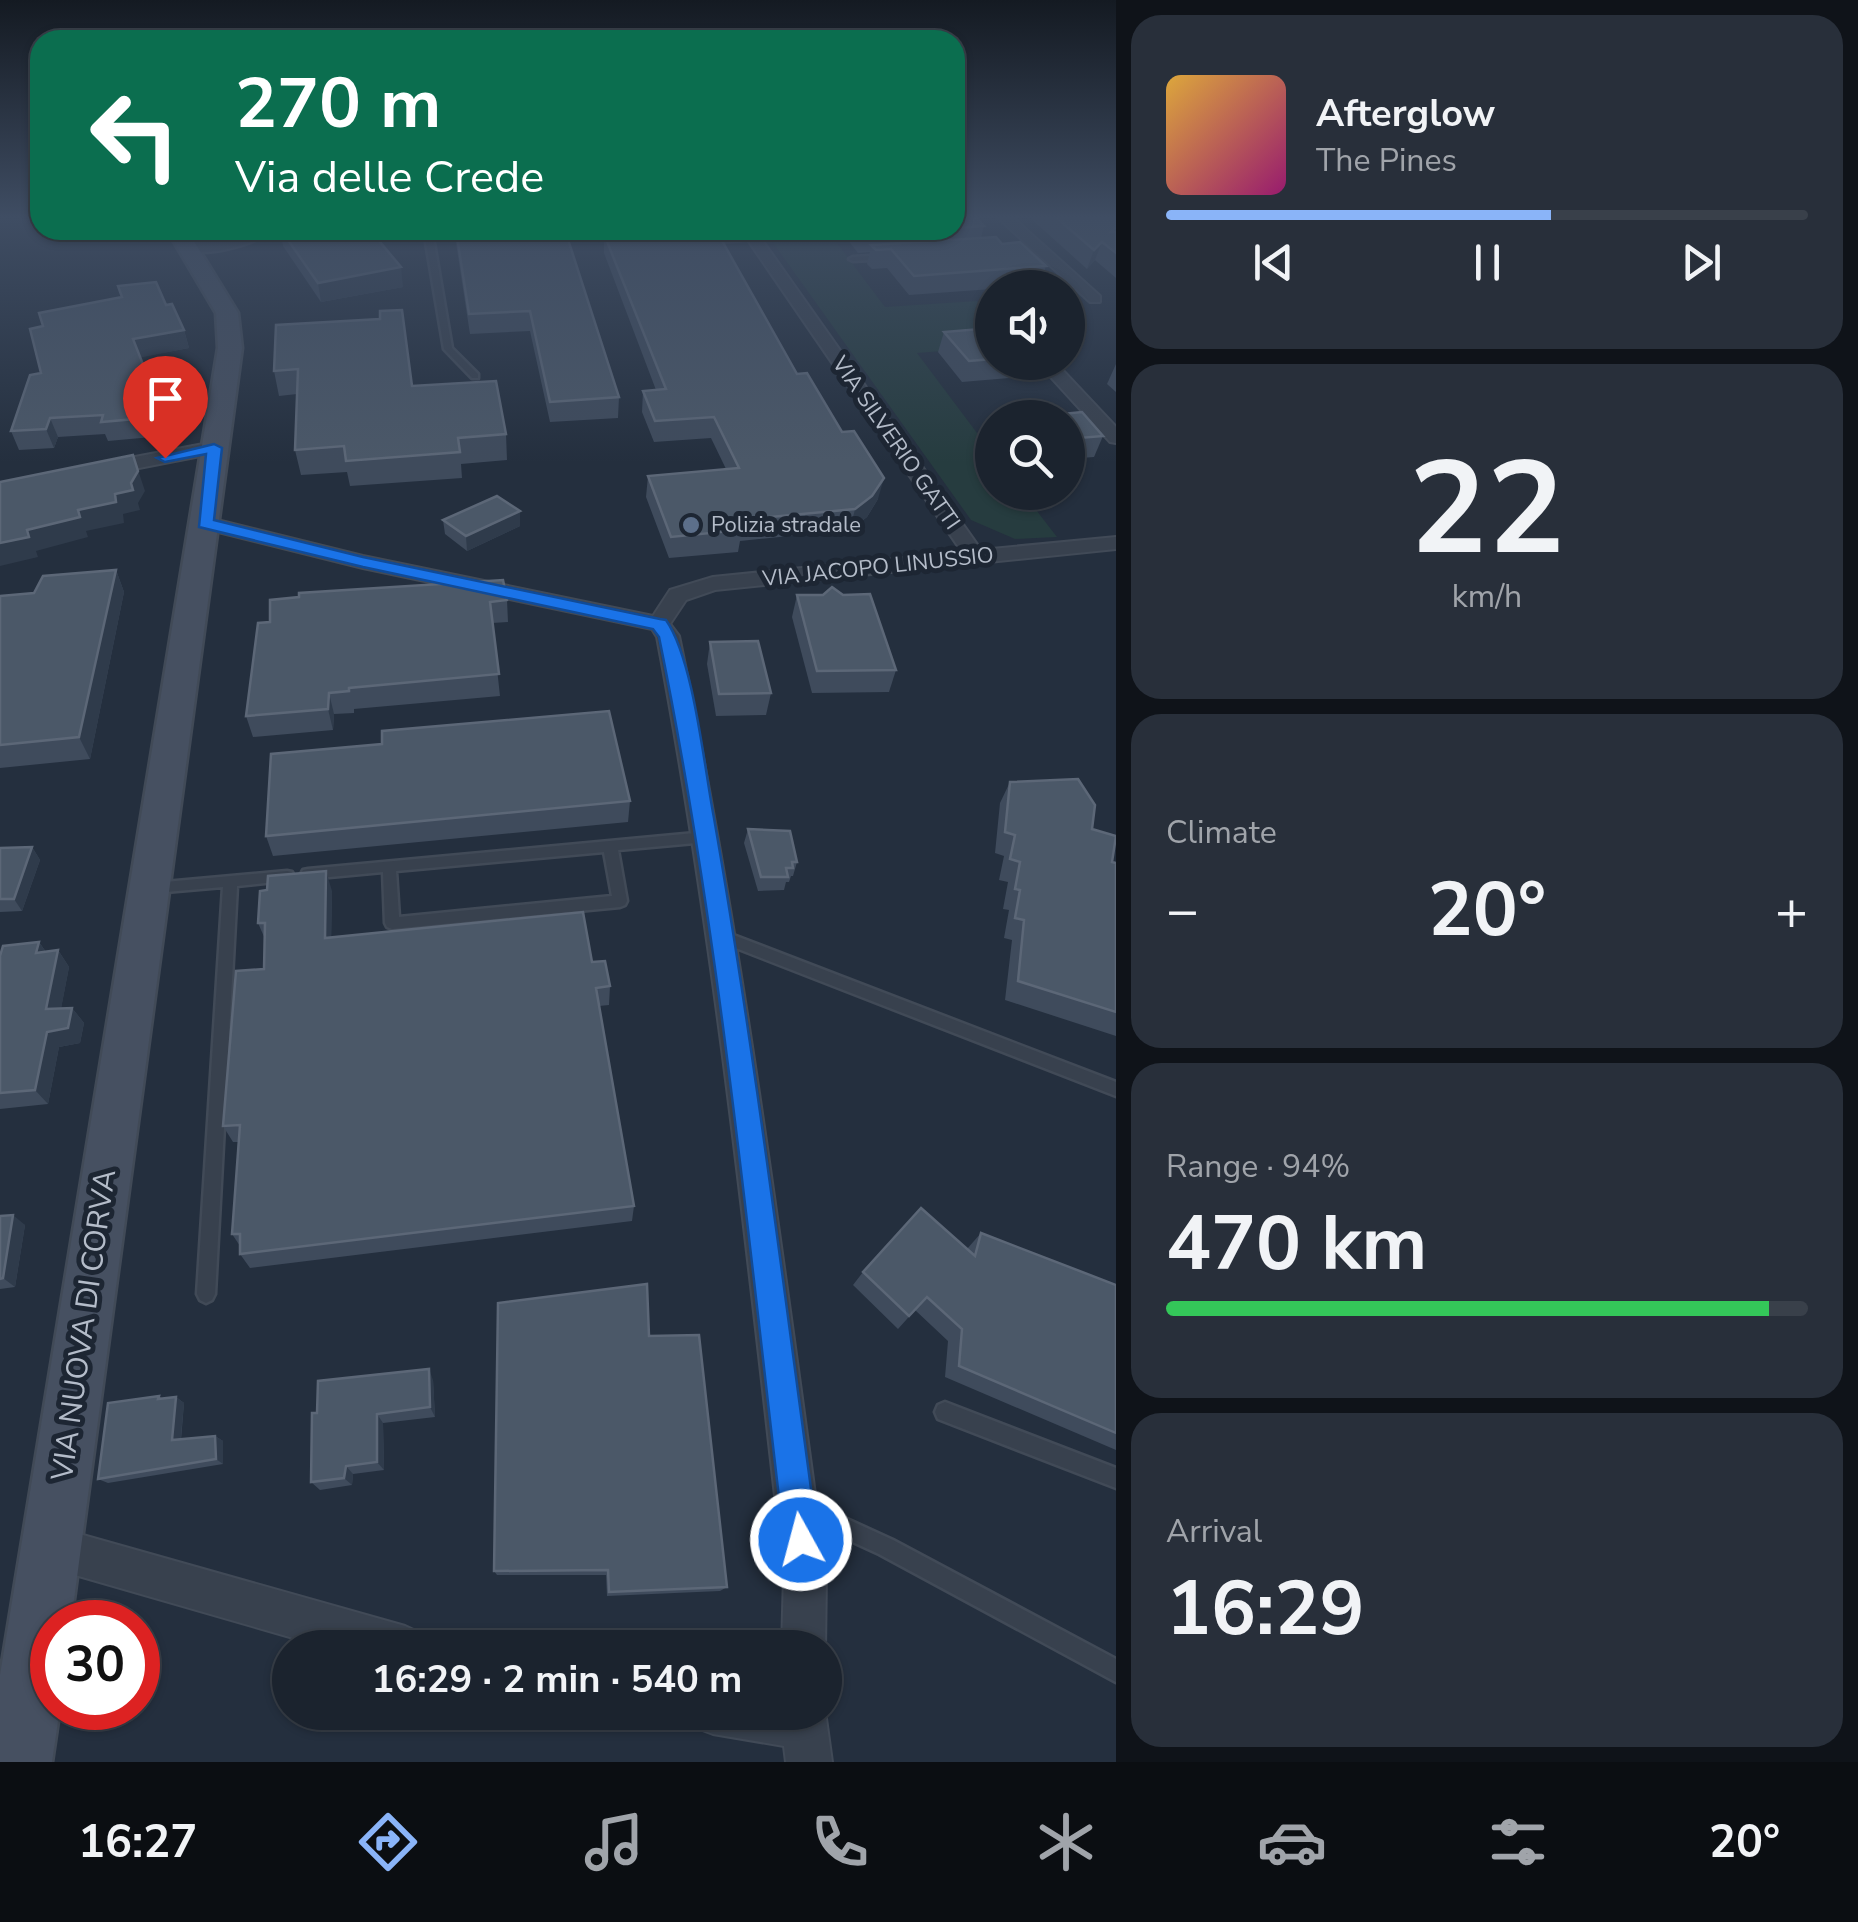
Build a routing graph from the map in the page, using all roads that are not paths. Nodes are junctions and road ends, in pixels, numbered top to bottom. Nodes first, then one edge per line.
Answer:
1 (223, 297) edge
2 (439, 297) edge
3 (790, 297) edge
4 (1116, 298) edge
5 (1095, 299) joint
6 (1085, 300) edge
7 (475, 376) dead end
8 (1062, 380) edge
9 (1116, 438) edge
10 (214, 448) junction
11 (83, 473) edge
12 (205, 523) junction
13 (1116, 543) edge
14 (975, 557) junction
15 (660, 624) junction
16 (706, 837) junction
17 (610, 846) junction
18 (389, 866) junction
19 (230, 881) junction
20 (148, 888) junction
21 (723, 937) junction
22 (1116, 1089) edge
23 (206, 1294) dead end
24 (945, 1412) dead end
25 (1116, 1478) edge
26 (796, 1506) junction
27 (50, 1547) junction
28 (343, 1630) edge
29 (804, 1630) edge
30 (1116, 1671) edge
31 (19, 1762) edge

1 - 10 main road, VIA NUOVA DI CORVA
2 - 7 lane
3 - 14 street, VIA SILVERIO GATTI
4 - 5 street
5 - 6 street
8 - 9 street
10 - 11 street
10 - 12 main road, VIA NUOVA DI CORVA
12 - 15 street
12 - 20 main road, VIA NUOVA DI CORVA
13 - 14 street, VIA JACOPO LINUSSIO
14 - 15 street, VIA JACOPO LINUSSIO
15 - 16 street
16 - 17 lane
16 - 21 street
17 - 18 lane
17 - 18 lane
18 - 19 lane
19 - 20 lane
19 - 23 lane
20 - 27 main road, VIA NUOVA DI CORVA
21 - 22 lane
21 - 26 street
24 - 25 lane
26 - 29 street
26 - 30 lane
27 - 28 street
27 - 31 main road, VIA NUOVA DI CORVA

